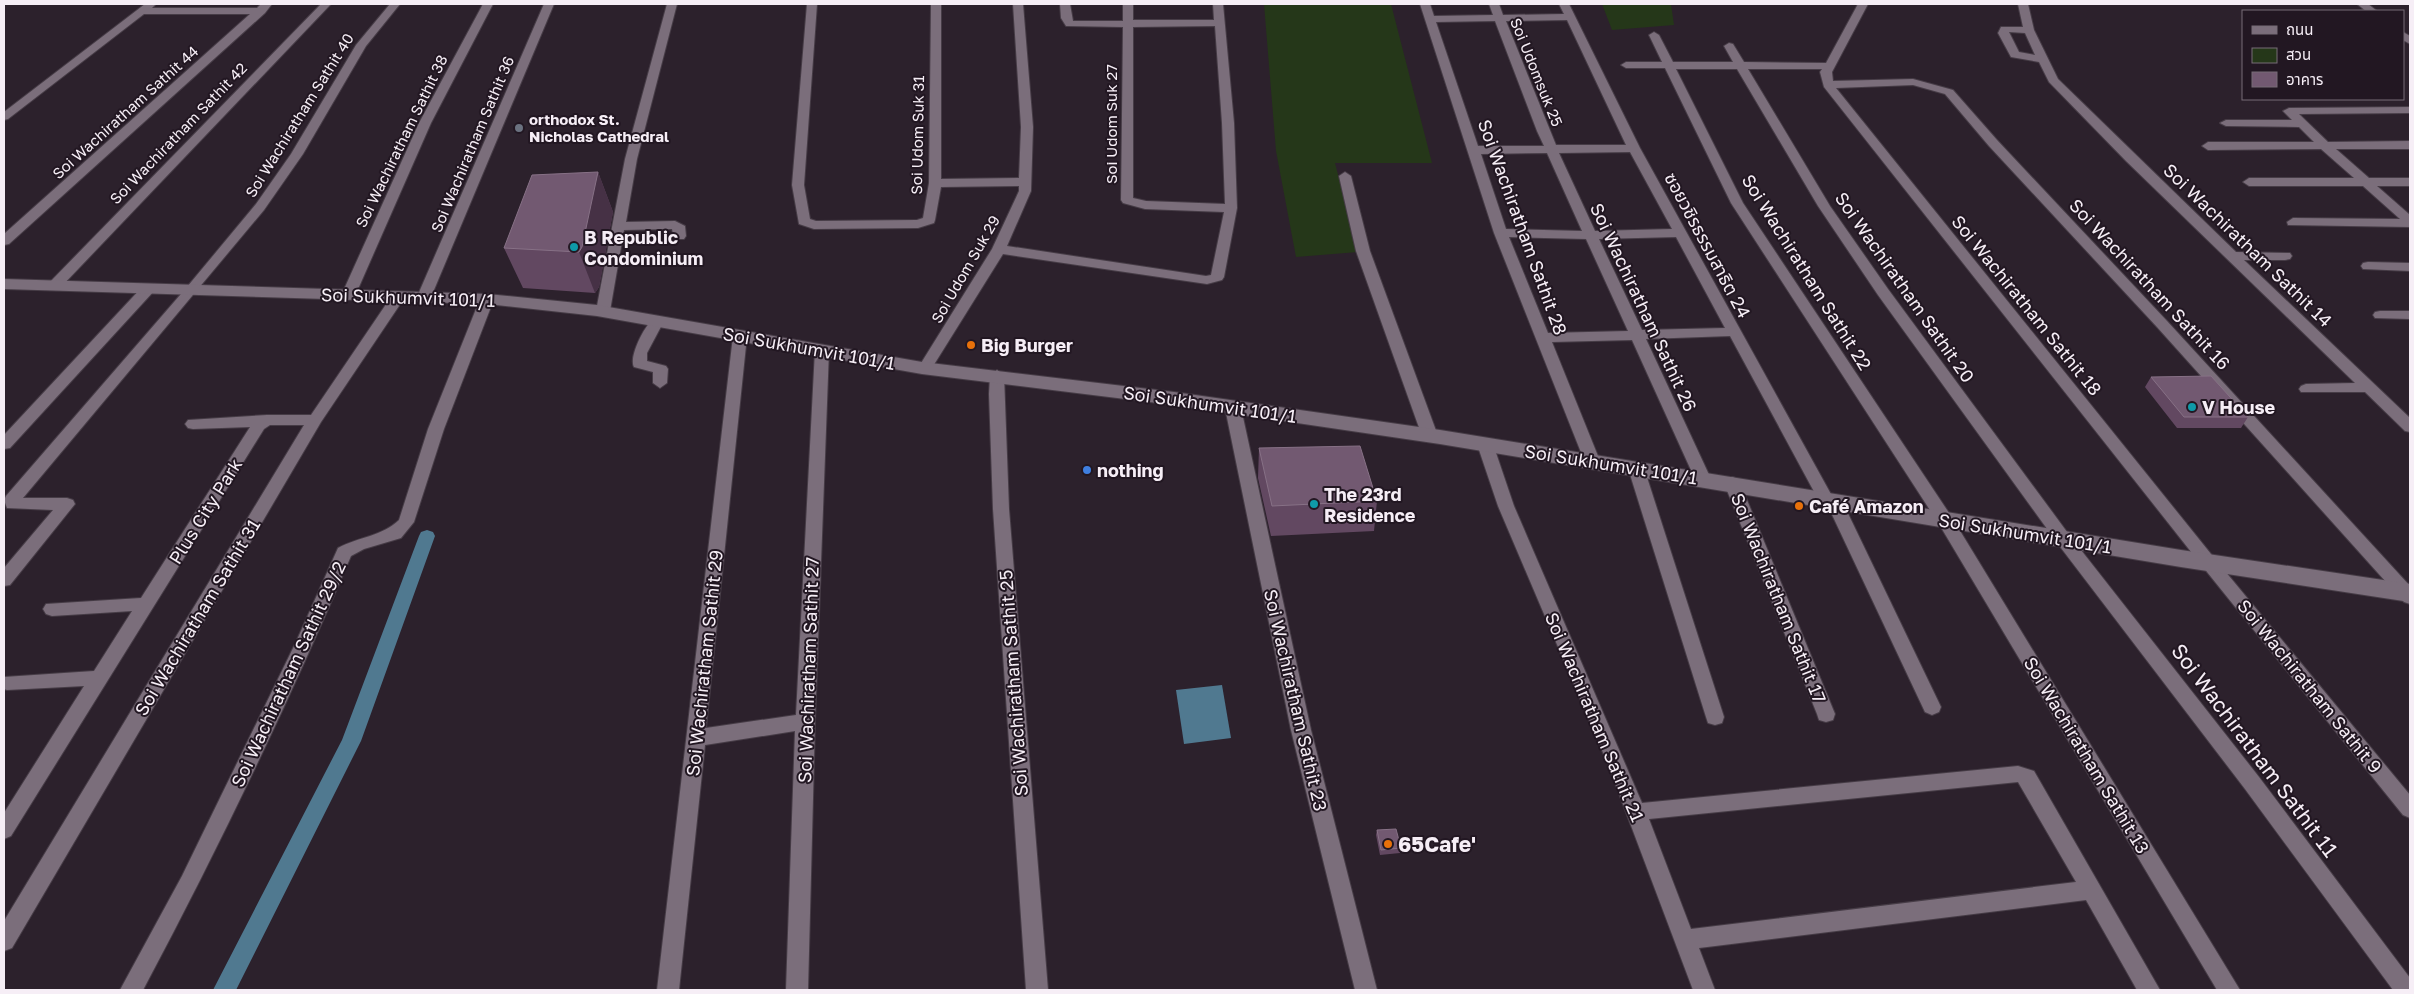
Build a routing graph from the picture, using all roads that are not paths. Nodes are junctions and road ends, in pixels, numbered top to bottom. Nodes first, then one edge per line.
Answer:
1 (326, 4) edge
2 (395, 4) edge
3 (488, 4) edge
4 (549, 4) edge
5 (672, 4) edge
6 (812, 4) edge
7 (936, 4) edge
8 (1018, 4) edge
9 (1065, 4) edge
10 (1128, 4) edge
11 (1218, 4) edge
12 (1425, 4) edge
13 (1494, 4) edge
14 (1564, 4) edge
15 (1863, 4) edge
16 (2023, 4) edge
17 (147, 7) edge
18 (265, 7) edge
19 (1570, 17) junction
20 (1430, 19) junction
21 (1500, 20) junction
22 (1220, 23) junction
23 (1128, 24) junction
24 (2029, 30) junction
25 (1654, 35) dead end
26 (1729, 46) dead end
27 (2042, 59) junction
28 (1668, 64) junction
29 (1626, 65) dead end
30 (1740, 66) junction
31 (1829, 66) junction
32 (1828, 86) junction
33 (2410, 110) edge
34 (4, 117) edge
35 (2226, 123) dead end
36 (2301, 124) junction
37 (2324, 145) junction
38 (2410, 145) edge
39 (2208, 146) dead end
40 (1634, 148) junction
41 (1473, 150) junction
42 (1552, 150) junction
43 (1345, 176) dead end
44 (1024, 182) junction
45 (2249, 182) dead end
46 (2366, 182) junction
47 (2410, 182) edge
48 (935, 183) junction
49 (1231, 208) junction
50 (2293, 222) dead end
51 (2410, 222) edge
52 (618, 226) junction
53 (1501, 233) junction
54 (1680, 233) junction
55 (1590, 235) junction
56 (679, 236) dead end
57 (4, 240) edge
58 (999, 249) junction
59 (2233, 256) junction
60 (2285, 256) dead end
61 (2368, 266) dead end
62 (2410, 266) edge
63 (4, 284) edge
64 (54, 286) junction
65 (149, 288) junction
66 (192, 290) junction
67 (348, 296) junction
68 (398, 296) junction
69 (424, 297) junction
70 (487, 299) junction
71 (603, 311) junction
72 (2380, 315) dead end
73 (2410, 315) edge
74 (657, 320) junction
75 (1733, 332) junction
76 (1637, 335) junction
77 (740, 336) junction
78 (1542, 338) junction
79 (822, 350) junction
80 (925, 368) junction
81 (997, 375) junction
82 (660, 383) dead end
83 (2369, 387) junction
84 (2306, 389) dead end
85 (1233, 408) junction
86 (315, 420) junction
87 (264, 421) junction
88 (193, 424) dead end
89 (2410, 427) edge
90 (1430, 436) junction
91 (4, 444) edge
92 (1485, 444) junction
93 (1592, 461) junction
94 (1636, 468) junction
95 (1703, 479) junction
96 (1732, 483) junction
97 (1830, 500) junction
98 (1945, 520) junction
99 (2064, 540) junction
100 (2209, 563) junction
101 (4, 580) edge
102 (2409, 594) edge
103 (147, 604) junction
104 (52, 609) dead end
105 (100, 678) junction
106 (8, 683) dead end
107 (1932, 707) dead end
108 (1826, 714) dead end
109 (1715, 717) dead end
110 (805, 722) junction
111 (696, 738) junction
112 (2410, 809) edge
113 (1636, 812) junction
114 (4, 830) edge
115 (2092, 890) junction
116 (1684, 940) junction
117 (4, 941) edge
118 (131, 990) edge
119 (668, 990) edge
120 (798, 990) edge
121 (1038, 990) edge
122 (1366, 990) edge
123 (1704, 990) edge
124 (2149, 990) edge
125 (2229, 990) edge
126 (2406, 990) edge

1 - 64 street, Soi Wachiratham Sathit 42
2 - 66 street, Soi Wachiratham Sathit 40
3 - 67 street, Soi Wachiratham Sathit 38
4 - 69 street, Soi Wachiratham Sathit 36
5 - 52 street
6 - 48 street, Soi Udom Suk 31
7 - 48 street, Soi Udom Suk 31
8 - 44 street, Soi Udom Suk 29
9 - 23 street
10 - 23 street, Soi Udom Suk 27
11 - 22 street
12 - 20 street, Soi Wachiratham Sathit 28
13 - 21 street, Soi Udomsuk 25
14 - 19 street, ซอยวชิรธรรมสาธิต 24
15 - 31 street
16 - 24 street, Soi Wachiratham Sathit 14
17 - 18 street
17 - 34 street
18 - 57 street, Soi Wachiratham Sathit 44
19 - 21 street
19 - 40 street, ซอยวชิรธรรมสาธิต 24
20 - 21 street
20 - 41 street, Soi Wachiratham Sathit 28
21 - 42 street, Soi Udomsuk 25
22 - 23 street
22 - 49 street
23 - 49 street, Soi Udom Suk 27
24 - 27 street, Soi Wachiratham Sathit 14
24 - 27 street
25 - 28 street, Soi Wachiratham Sathit 22
26 - 30 street, Soi Wachiratham Sathit 20
27 - 59 street, Soi Wachiratham Sathit 14
28 - 29 street
28 - 30 street
28 - 98 street, Soi Wachiratham Sathit 22
30 - 31 street
30 - 99 street, Soi Wachiratham Sathit 20
31 - 32 street
32 - 100 street, Soi Wachiratham Sathit 18
32 - 102 street, Soi Wachiratham Sathit 16
33 - 36 street
35 - 36 street
36 - 37 street
37 - 38 street
37 - 39 street
37 - 46 street
40 - 42 street
40 - 54 street, ซอยวชิรธรรมสาธิต 24
41 - 42 street
41 - 53 street, Soi Wachiratham Sathit 28
42 - 55 street, Soi Wachiratham Sathit 26
43 - 90 street
44 - 48 street
44 - 58 street, Soi Udom Suk 29
45 - 46 street
46 - 47 street
46 - 51 street
49 - 58 street
50 - 51 street
52 - 56 street
52 - 71 street
53 - 55 street
53 - 78 street, Soi Wachiratham Sathit 28
54 - 55 street
54 - 75 street, ซอยวชิรธรรมสาธิต 24
55 - 76 street, Soi Wachiratham Sathit 26
58 - 80 street, Soi Udom Suk 29
59 - 60 street
59 - 83 street, Soi Wachiratham Sathit 14
61 - 62 street
63 - 64 street, Soi Sukhumvit 101/1
64 - 65 street, Soi Sukhumvit 101/1
65 - 66 street, Soi Sukhumvit 101/1
65 - 91 street
66 - 67 street, Soi Sukhumvit 101/1
66 - 101 street, Soi Wachiratham Sathit 40
67 - 68 street, Soi Sukhumvit 101/1
68 - 69 street, Soi Sukhumvit 101/1
68 - 86 street, Soi Wachiratham Sathit 31
69 - 70 street, Soi Sukhumvit 101/1
70 - 71 street, Soi Sukhumvit 101/1
70 - 118 street, Soi Wachiratham Sathit 29/2
71 - 74 street, Soi Sukhumvit 101/1
72 - 73 street
74 - 77 street, Soi Sukhumvit 101/1
74 - 82 street
75 - 76 street
75 - 97 street, ซอยวชิรธรรมสาธิต 24
76 - 78 street
76 - 95 street, Soi Wachiratham Sathit 26
77 - 79 street, Soi Sukhumvit 101/1
77 - 111 street, Soi Wachiratham Sathit 29
78 - 93 street, Soi Wachiratham Sathit 28
79 - 80 street, Soi Sukhumvit 101/1
79 - 110 street, Soi Wachiratham Sathit 27
80 - 81 street, Soi Sukhumvit 101/1
81 - 85 street, Soi Sukhumvit 101/1
81 - 121 street, Soi Wachiratham Sathit 25
83 - 84 street
83 - 89 street, Soi Wachiratham Sathit 14
85 - 90 street, Soi Sukhumvit 101/1
85 - 122 street, Soi Wachiratham Sathit 23
86 - 87 street
86 - 117 street, Soi Wachiratham Sathit 31
87 - 88 street
87 - 103 street, Plus City Park
90 - 92 street, Soi Sukhumvit 101/1
92 - 93 street, Soi Sukhumvit 101/1
92 - 113 street, Soi Wachiratham Sathit 21
93 - 94 street, Soi Sukhumvit 101/1
94 - 95 street, Soi Sukhumvit 101/1
94 - 109 street
95 - 96 street, Soi Sukhumvit 101/1
96 - 97 street, Soi Sukhumvit 101/1
96 - 108 street, Soi Wachiratham Sathit 17
97 - 98 street, Soi Sukhumvit 101/1
97 - 107 street, ซอยวชิรธรรมสาธิต 24
98 - 99 street, Soi Sukhumvit 101/1
98 - 125 street, Soi Wachiratham Sathit 13
99 - 100 street, Soi Sukhumvit 101/1
99 - 126 street, Soi Wachiratham Sathit 11
100 - 102 street, Soi Sukhumvit 101/1
100 - 112 street, Soi Wachiratham Sathit 9
103 - 104 street
103 - 105 street, Plus City Park
105 - 106 street
105 - 114 street, Plus City Park
110 - 111 street
110 - 120 street, Soi Wachiratham Sathit 27
111 - 119 street, Soi Wachiratham Sathit 29
113 - 115 street
113 - 116 street, Soi Wachiratham Sathit 21
115 - 116 street
115 - 124 street
116 - 123 street, Soi Wachiratham Sathit 21

